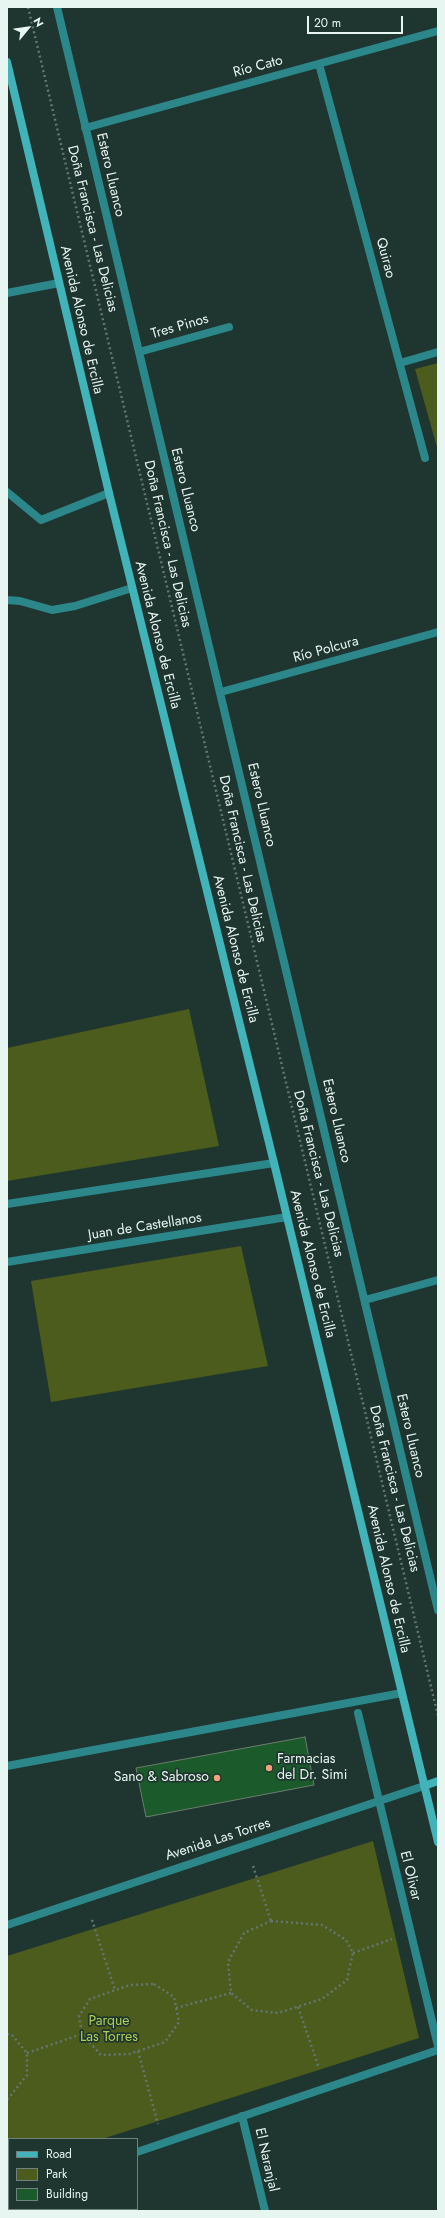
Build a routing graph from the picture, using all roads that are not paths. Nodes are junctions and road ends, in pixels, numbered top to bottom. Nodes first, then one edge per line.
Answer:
1 (56, 7) edge
2 (438, 31) edge
3 (7, 62) edge
4 (319, 64) junction
5 (85, 128) junction
6 (59, 283) junction
7 (7, 294) edge
8 (229, 327) dead end
9 (138, 352) junction
10 (438, 352) edge
11 (400, 363) junction
12 (425, 458) dead end
13 (7, 492) edge
14 (109, 493) junction
15 (132, 588) junction
16 (7, 600) edge
17 (438, 632) edge
18 (221, 692) junction
19 (274, 1163) junction
20 (7, 1204) edge
21 (287, 1217) junction
22 (7, 1262) edge
23 (438, 1280) edge
24 (365, 1300) junction
25 (438, 1610) edge
26 (402, 1693) junction
27 (358, 1713) dead end
28 (7, 1766) edge
29 (438, 1781) edge
30 (424, 1786) junction
31 (379, 1801) junction
32 (438, 1842) edge
33 (7, 1925) edge
34 (438, 2046) edge
35 (438, 2050) edge
36 (242, 2116) junction
37 (138, 2152) edge
38 (265, 2211) edge

1 - 5 street, Estero Lluanco
2 - 4 street, Río Cato
3 - 6 main road, Avenida Alonso de Ercilla
4 - 5 street, Río Cato
4 - 11 street, Quirao
5 - 9 street, Estero Lluanco
6 - 7 street
6 - 14 main road, Avenida Alonso de Ercilla
8 - 9 street, Tres Pinos
9 - 18 street, Estero Lluanco
10 - 11 street
11 - 12 street, Quirao
13 - 14 street
14 - 15 main road, Avenida Alonso de Ercilla
15 - 16 street
15 - 19 main road, Avenida Alonso de Ercilla
17 - 18 street, Río Polcura
18 - 24 street, Estero Lluanco
19 - 20 street
19 - 21 main road, Avenida Alonso de Ercilla
21 - 22 street, Juan de Castellanos
21 - 26 main road, Avenida Alonso de Ercilla
23 - 24 street
24 - 25 street, Estero Lluanco
26 - 28 street
26 - 30 main road, Avenida Alonso de Ercilla
27 - 31 street, El Olivar
29 - 30 main road, Avenida Las Torres
30 - 31 street, Avenida Las Torres
30 - 32 main road, Avenida Alonso de Ercilla
31 - 33 street, Avenida Las Torres
31 - 34 street, El Olivar
35 - 36 street
36 - 37 street
36 - 38 street, El Naranjal

